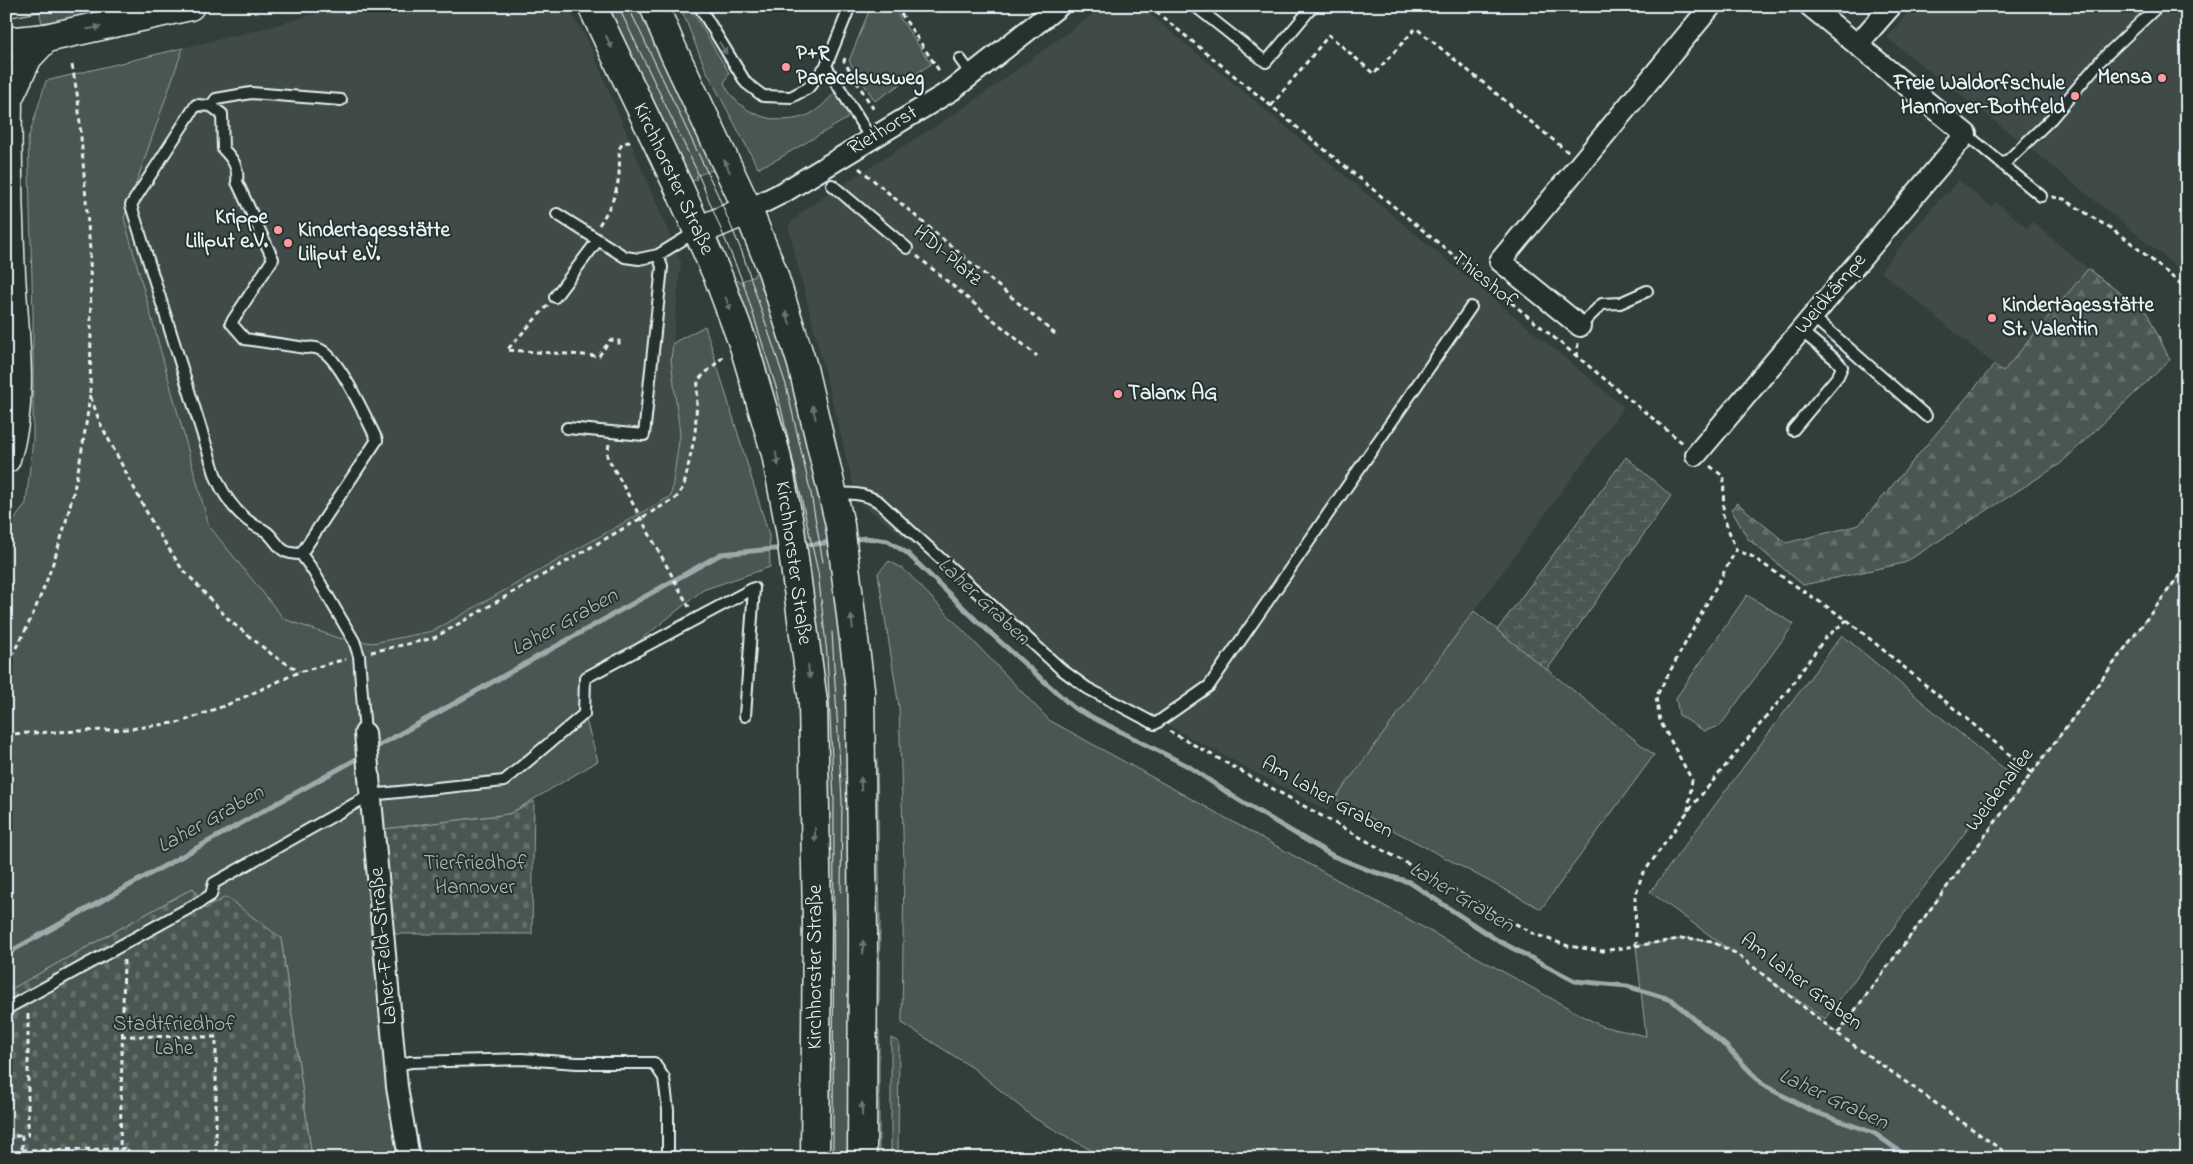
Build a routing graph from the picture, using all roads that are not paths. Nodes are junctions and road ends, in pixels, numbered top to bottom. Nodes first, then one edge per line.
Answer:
1 (190, 6) edge
2 (592, 6) edge
3 (654, 6) edge
4 (699, 6) edge
5 (850, 6) edge
6 (1059, 6) edge
7 (1195, 6) edge
8 (1313, 6) edge
9 (1711, 6) edge
10 (1810, 6) edge
11 (1891, 6) edge
12 (2158, 6) edge
13 (46, 38) junction
14 (6, 42) edge
15 (1857, 45) junction
16 (960, 59) dead end
17 (826, 66) junction
18 (972, 75) junction
19 (7, 96) edge
20 (341, 100) dead end
21 (210, 106) junction
22 (1966, 134) junction
23 (872, 139) junction
24 (2003, 164) junction
25 (832, 185) dead end
26 (2041, 196) road end
27 (748, 210) junction
28 (557, 214) dead end
29 (698, 231) junction
30 (595, 238) junction
31 (907, 248) road end
32 (658, 255) junction
33 (1647, 291) dead end
34 (555, 298) road end
35 (1470, 307) dead end
36 (1806, 323) junction
37 (1580, 326) joint
38 (1926, 416) dead end
39 (567, 428) dead end
40 (1793, 430) dead end
41 (1696, 455) road end
42 (6, 459) edge
43 (832, 494) junction
44 (301, 554) junction
45 (746, 716) dead end
46 (366, 733) joint
47 (370, 795) junction
48 (6, 1009) edge
49 (395, 1065) junction
50 (409, 1158) edge
51 (668, 1158) edge
52 (815, 1158) edge
53 (862, 1158) edge

13 -> 1 main road
2 -> 29 main road, Kirchhorster Straße
27 -> 3 main road
4 -> 17 lane
5 - 17 lane
6 - 18 street, Riethorst
7 - 8 lane
9 - 37 street, Thieshof
10 - 15 street
11 - 15 street
12 - 24 lane
13 - 14 main road
13 - 19 main road
15 - 22 street
16 - 18 lane
17 - 23 lane
18 - 23 street, Riethorst
19 - 42 main road
20 - 21 lane
21 - 44 lane
21 - 44 lane
22 - 24 lane
22 - 36 street, Weidkämpe
23 - 27 street, Riethorst
24 - 26 lane
25 - 31 lane, HDI-Platz
27 - 29 main road
43 -> 27 main road
28 - 30 lane
29 - 32 lane
29 -> 52 main road, Kirchhorster Straße
30 - 32 lane
30 - 34 lane
32 - 39 lane
33 - 37 lane
35 - 43 lane
36 - 38 lane
36 - 40 lane
36 - 41 street, Weidkämpe
53 -> 43 main road
44 - 46 lane
45 - 47 lane
46 - 47 street, Laher-Feld-Straße
47 - 48 lane
47 - 49 street, Laher-Feld-Straße
49 - 50 street, Laher-Feld-Straße
49 - 51 lane

